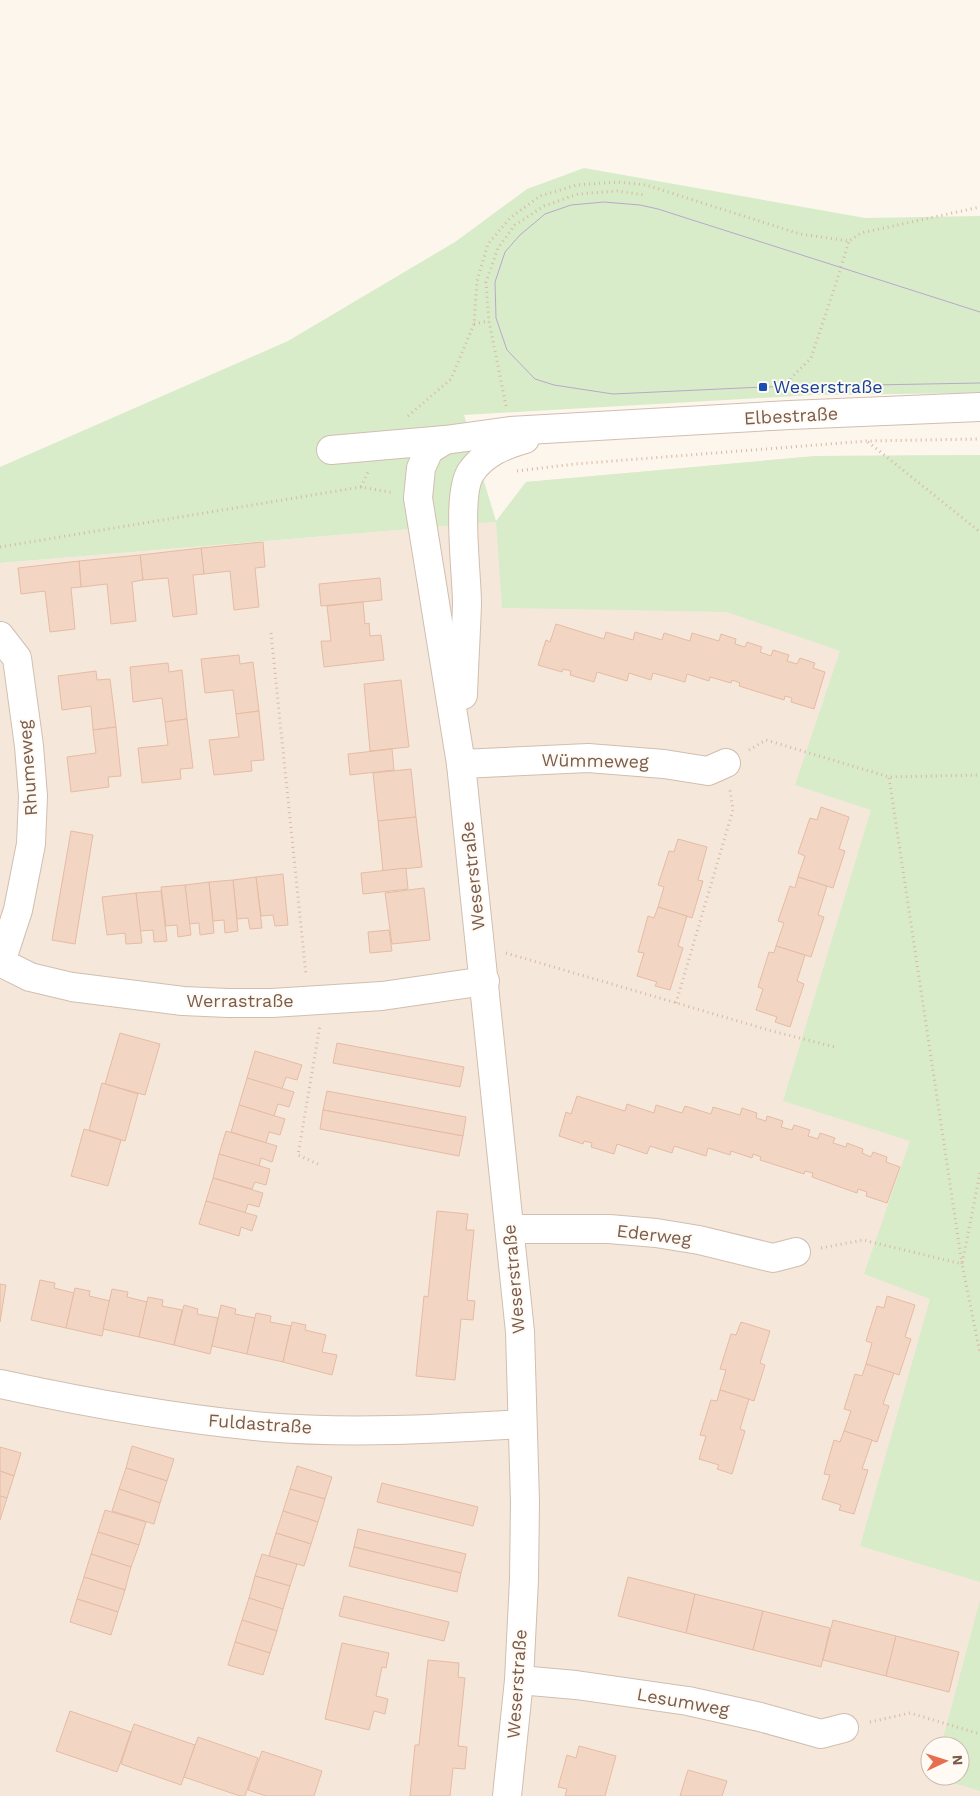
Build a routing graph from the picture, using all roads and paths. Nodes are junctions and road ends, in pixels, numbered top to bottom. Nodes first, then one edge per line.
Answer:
1 (644, 195) dead end
2 (980, 207) edge
3 (848, 241) junction
4 (489, 320) junction
5 (474, 324) junction
6 (980, 407) edge
7 (790, 416) junction
8 (602, 427) junction
9 (510, 431) junction
10 (980, 439) edge
11 (445, 440) junction
12 (867, 441) junction
13 (381, 446) junction
14 (331, 450) dead end
15 (514, 471) dead end
16 (361, 487) junction
17 (418, 498) junction
18 (980, 532) edge
19 (0, 547) edge
20 (271, 633) dead end
21 (0, 636) edge
22 (726, 763) junction
23 (461, 764) junction
24 (980, 775) edge
25 (889, 777) junction
26 (481, 946) junction
27 (0, 962) edge
28 (485, 982) junction
29 (316, 1000) junction
30 (676, 1003) junction
31 (834, 1047) dead end
32 (318, 1164) dead end
33 (980, 1173) edge
34 (510, 1229) junction
35 (796, 1252) joint
36 (962, 1264) junction
37 (980, 1353) edge
38 (0, 1384) edge
39 (522, 1424) junction
40 (519, 1680) junction
41 (844, 1728) joint
42 (980, 1734) edge
43 (507, 1796) edge

1 - 4 path
2 - 3 path
3 - 5 path
3 - 7 path
4 - 5 path
4 - 9 path
5 - 13 path
6 - 7 street, Elbestraße
7 - 8 street, Elbestraße
8 - 9 street
8 - 23 street, Weserstraße
9 - 11 street
10 - 12 path
11 - 13 street
11 - 17 street, Weserstraße
12 - 15 path
12 - 18 path
13 - 14 street
13 - 16 path
16 - 17 path
16 - 19 path
17 - 23 street, Weserstraße
20 - 29 path
21 - 27 street, Rhumeweg
22 - 23 street, Wümmeweg
22 - 25 path
22 - 30 path
23 - 26 street, Weserstraße
24 - 25 path
25 - 36 path
26 - 28 street, Weserstraße
26 - 30 path
27 - 29 street, Werrastraße
28 - 29 street, Werrastraße
28 - 34 street, Weserstraße
29 - 32 path
30 - 31 path
33 - 36 path
34 - 35 street, Ederweg
34 - 39 street, Weserstraße
35 - 36 path
36 - 37 path
38 - 39 street, Fuldastraße
39 - 40 street, Weserstraße
40 - 41 street, Lesumweg
40 - 43 street, Weserstraße
41 - 42 path

